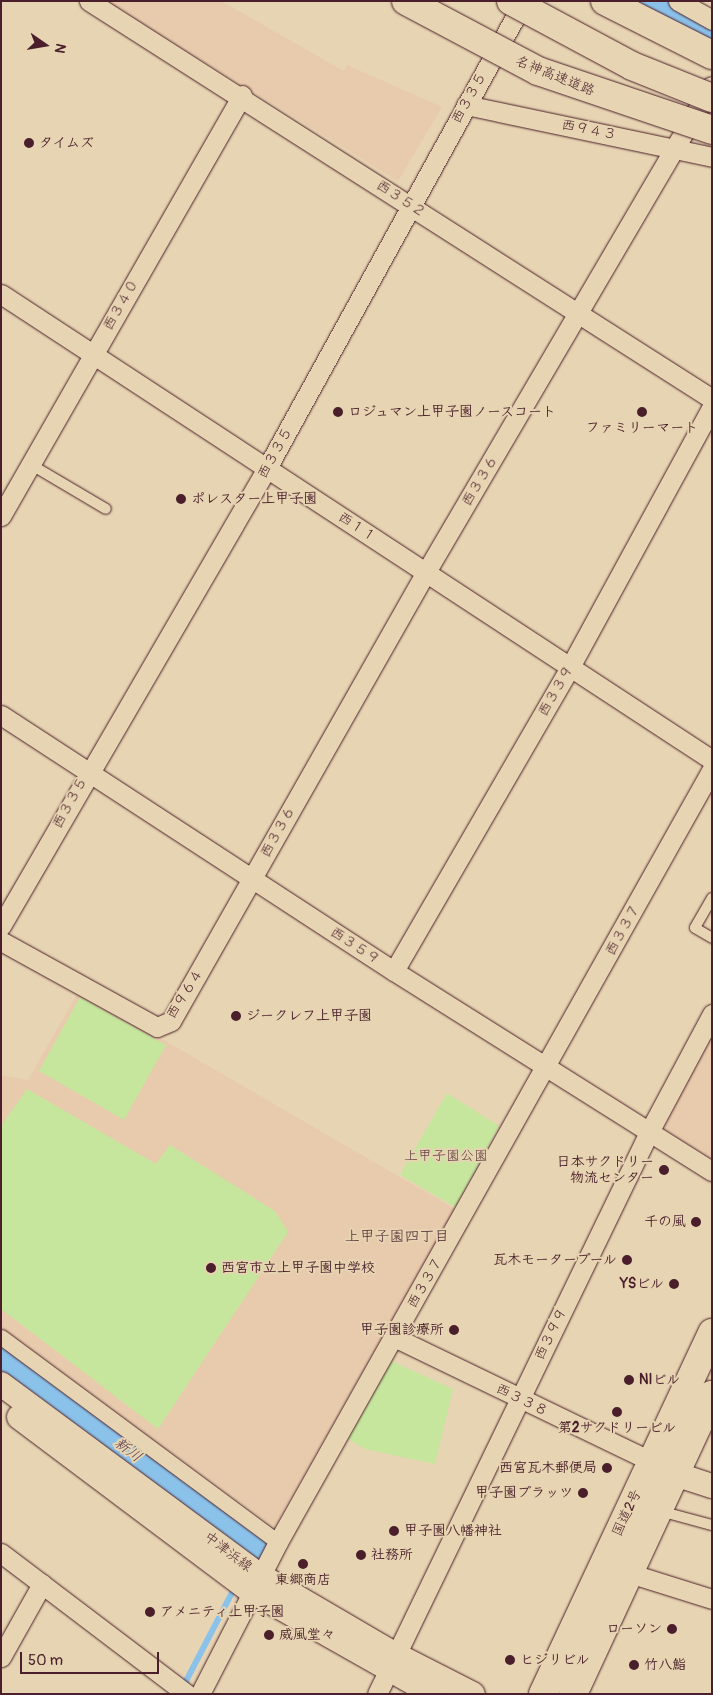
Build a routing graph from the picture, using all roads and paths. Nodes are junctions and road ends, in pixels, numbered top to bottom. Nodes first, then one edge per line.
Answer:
1 (88, 1) edge
2 (406, 1) edge
3 (511, 1) edge
4 (524, 1) edge
5 (605, 1) edge
6 (678, 1) edge
7 (712, 20) edge
8 (712, 55) edge
9 (712, 85) edge
10 (242, 96) junction
11 (712, 98) edge
12 (466, 105) junction
13 (712, 130) edge
14 (676, 148) junction
15 (712, 157) edge
16 (409, 204) junction
17 (1, 294) edge
18 (579, 316) junction
19 (93, 354) junction
20 (712, 399) edge
21 (712, 407) edge
22 (30, 464) junction
23 (267, 468) junction
24 (106, 509) dead end
25 (1, 516) edge
26 (426, 572) junction
27 (570, 667) junction
28 (1, 715) edge
29 (712, 760) edge
30 (712, 769) edge
31 (88, 772) junction
32 (252, 879) junction
33 (712, 898) edge
34 (1, 926) edge
35 (712, 938) edge
36 (1, 941) edge
37 (394, 971) junction
38 (712, 1014) edge
39 (547, 1067) junction
40 (649, 1132) junction
41 (712, 1170) edge
42 (712, 1333) edge
43 (1, 1337) edge
44 (394, 1337) junction
45 (1, 1384) edge
46 (712, 1396) edge
47 (520, 1399) junction
48 (1, 1404) edge
49 (651, 1461) junction
50 (694, 1481) edge
51 (658, 1510) junction
52 (712, 1525) edge
53 (278, 1542) junction
54 (1, 1554) edge
55 (629, 1573) junction
56 (255, 1583) junction
57 (42, 1584) junction
58 (712, 1599) edge
59 (1, 1657) edge
60 (392, 1663) junction
61 (187, 1694) edge
62 (200, 1694) edge
63 (377, 1694) edge
64 (433, 1694) edge
65 (473, 1694) edge
66 (543, 1694) edge
67 (573, 1694) edge

1 - 10 street, 西３５２
2 - 13 main road, 名神高速道路, bridge
3 - 11 main road, bridge
4 - 12 street, 西３３５
5 - 8 main road
6 - 7 street
9 - 14 street, 西３３６
10 - 16 street, 西３５２
10 - 19 street, 西３４０
12 - 14 street, 西９４３
12 - 16 street, 西３３５
14 - 15 street, 西９４３
14 - 18 street, 西３３６
16 - 18 street, 西３５２
16 - 23 street, 西３３５
17 - 19 street, 西１１
18 - 20 street, 西３５２
18 - 26 street, 西３３６
19 - 22 street, 西３４０
19 - 23 street, 西１１
21 - 27 street, 西３３９
22 - 24 lane
22 - 25 street, 西３４０
23 - 26 street, 西１１
23 - 31 street, 西３３５
26 - 27 street, 西１１
26 - 32 street, 西３３６
27 - 29 street, 西１１
27 - 37 street, 西３３９
28 - 31 street, 西３５９
30 - 39 street, 西３３７
31 - 32 street, 西３５９
31 - 34 street, 西３３５
32 - 36 street, 西９６４
32 - 37 street, 西３５９
33 - 35 lane
37 - 39 street, 西３５９
38 - 40 street, 西３９９
39 - 40 street, 西３５９
39 - 44 street, 西３３７
40 - 41 street, 西３５９
40 - 47 street, 西３９９
42 - 49 main road, 国道2号
43 - 53 street
44 - 47 street, 西３３８
44 - 53 street, 西３３７
45 - 56 street, 中津浜線
46 - 50 main road, 国道2号
47 - 49 street, 西３３８
47 - 60 street, 西３９９
48 - 56 street, 中津浜線
49 - 50 street, 西３３８
49 - 66 main road, 国道2号
50 - 51 main road, 国道2号
51 - 52 lane
51 - 55 main road, 国道2号
53 - 56 street, 西３３７
54 - 57 street
55 - 58 street
55 - 67 main road, 国道2号
56 - 60 street, 中津浜線
56 - 62 street, 西３３７
57 - 59 street
57 - 61 street
60 - 63 street, 西３９９
60 - 64 street, 中津浜線
60 - 65 street, 中津浜線

